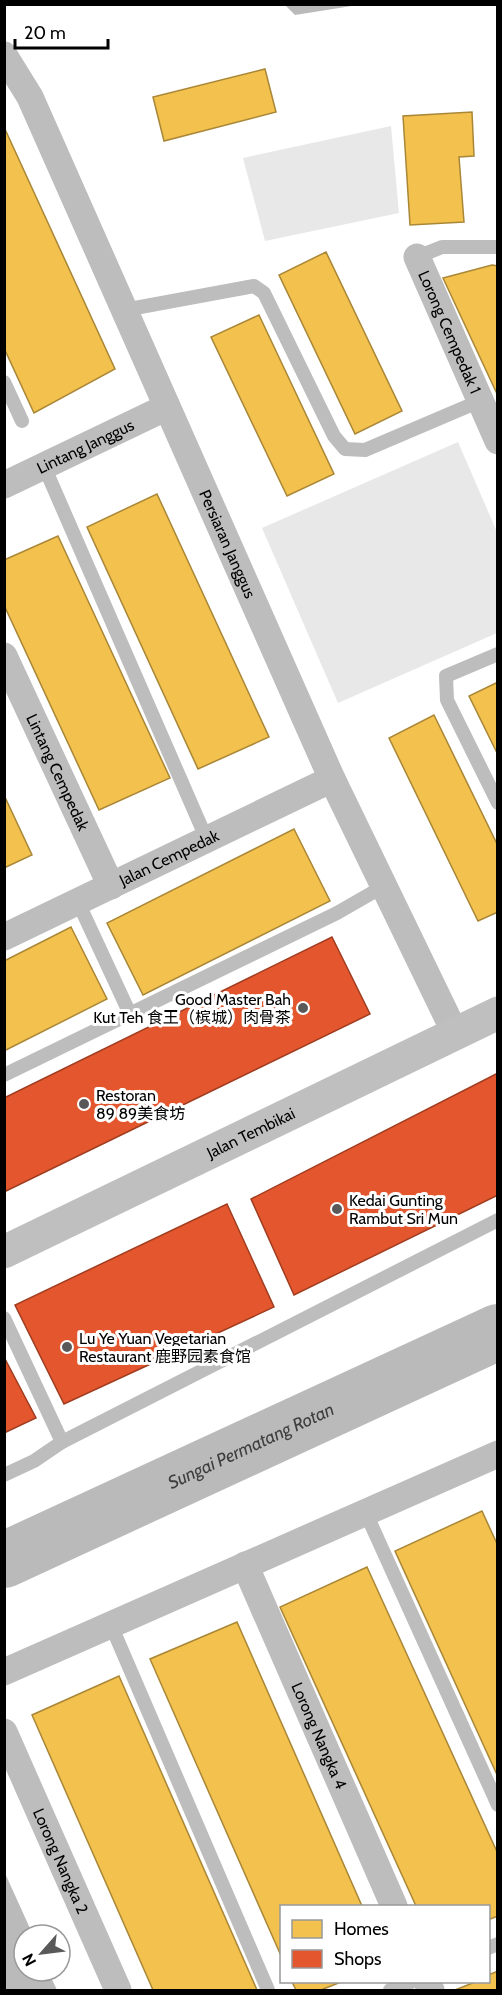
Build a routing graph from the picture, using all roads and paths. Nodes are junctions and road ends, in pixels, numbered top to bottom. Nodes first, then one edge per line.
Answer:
1 (4, 55) edge
2 (498, 247) edge
3 (417, 257) joint
4 (124, 310) junction
5 (4, 382) edge
6 (480, 401) junction
7 (167, 407) junction
8 (22, 421) dead end
9 (498, 441) edge
10 (44, 466) junction
11 (4, 485) edge
12 (498, 654) edge
13 (4, 656) edge
14 (332, 779) junction
15 (498, 803) edge
16 (207, 840) junction
17 (111, 886) junction
18 (384, 886) junction
19 (78, 902) junction
20 (4, 937) edge
21 (130, 1014) junction
22 (495, 1019) edge
23 (455, 1033) junction
24 (4, 1075) edge
25 (498, 1220) edge
26 (4, 1252) edge
27 (4, 1318) edge
28 (62, 1442) junction
29 (497, 1453) edge
30 (4, 1475) edge
31 (366, 1511) junction
32 (245, 1565) junction
33 (111, 1625) junction
34 (4, 1672) edge
35 (4, 1732) edge
36 (498, 1805) edge
37 (394, 1905) edge
38 (408, 1983) edge
39 (118, 1990) edge
40 (268, 1990) edge
41 (390, 1990) edge

1 - 4 street, Persiaran Janggus
2 - 3 lane
3 - 6 street, Lorong Cempedak 1
4 - 6 lane
4 - 7 street, Persiaran Janggus
5 - 8 lane
6 - 9 street, Lorong Cempedak 1
7 - 10 street, Lintang Janggus
7 - 14 street, Persiaran Janggus
10 - 11 street, Lintang Janggus
10 - 16 lane
12 - 15 lane
13 - 17 street, Lintang Cempedak
14 - 16 street, Jalan Cempedak
14 - 18 street, Persiaran Janggus
16 - 17 street, Jalan Cempedak
17 - 19 street, Jalan Cempedak
18 - 21 lane
18 - 23 street, Persiaran Janggus
19 - 20 street, Jalan Cempedak
19 - 21 lane
21 - 24 lane
22 - 23 street, Jalan Tembikai
23 - 26 street, Jalan Tembikai
25 - 28 lane
27 - 28 lane
28 - 30 lane
29 - 31 street
31 - 32 street
31 - 36 lane
32 - 33 street
32 - 37 street, Lorong Nangka 4
33 - 34 street
33 - 40 lane
35 - 39 street, Lorong Nangka 2
38 - 41 lane

